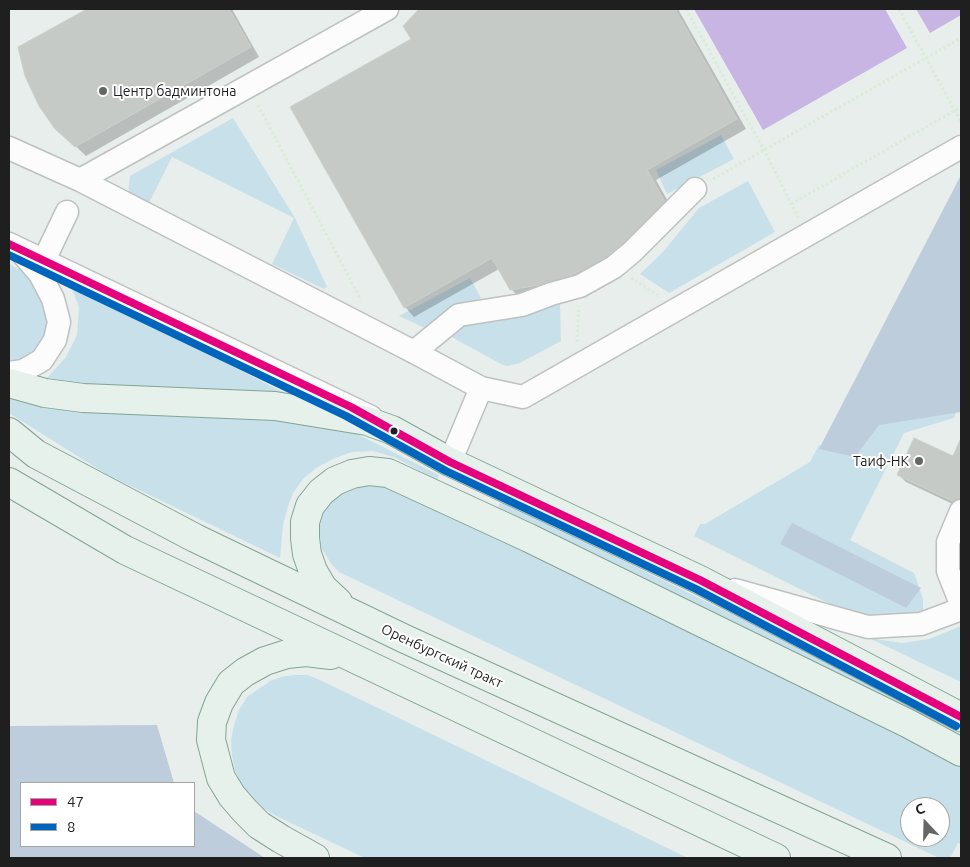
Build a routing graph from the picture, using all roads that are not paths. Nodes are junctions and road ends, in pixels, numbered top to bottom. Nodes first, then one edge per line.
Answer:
1 (387, 9) edge
2 (961, 147) edge
3 (9, 148) edge
4 (80, 180) junction
5 (695, 189) road end
6 (67, 212) dead end
7 (14, 246) edge
8 (44, 260) junction
9 (414, 352) junction
10 (9, 373) edge
11 (9, 383) edge
12 (481, 388) junction
13 (392, 430) junction
14 (9, 432) edge
15 (450, 462) junction
16 (9, 482) edge
17 (961, 511) edge
18 (700, 580) junction
19 (961, 604) edge
20 (961, 609) edge
21 (348, 612) junction
22 (361, 663) junction
23 (961, 717) edge
24 (961, 752) edge
25 (315, 858) edge
26 (776, 858) edge
27 (887, 858) edge

1 - 4 street
2 - 12 street
3 - 4 street
4 - 9 street
5 - 9 street
6 - 8 street
7 - 8 street
7 - 10 street
8 - 13 street
9 - 12 street
11 - 13 main road
12 - 15 street
13 - 15 main road
14 - 21 main road, Оренбургский тракт
15 - 18 main road
16 - 22 main road
17 - 19 street
18 - 20 street
18 - 23 main road
21 - 24 main road
21 - 27 main road, Оренбургский тракт
22 - 25 main road
22 - 26 main road

